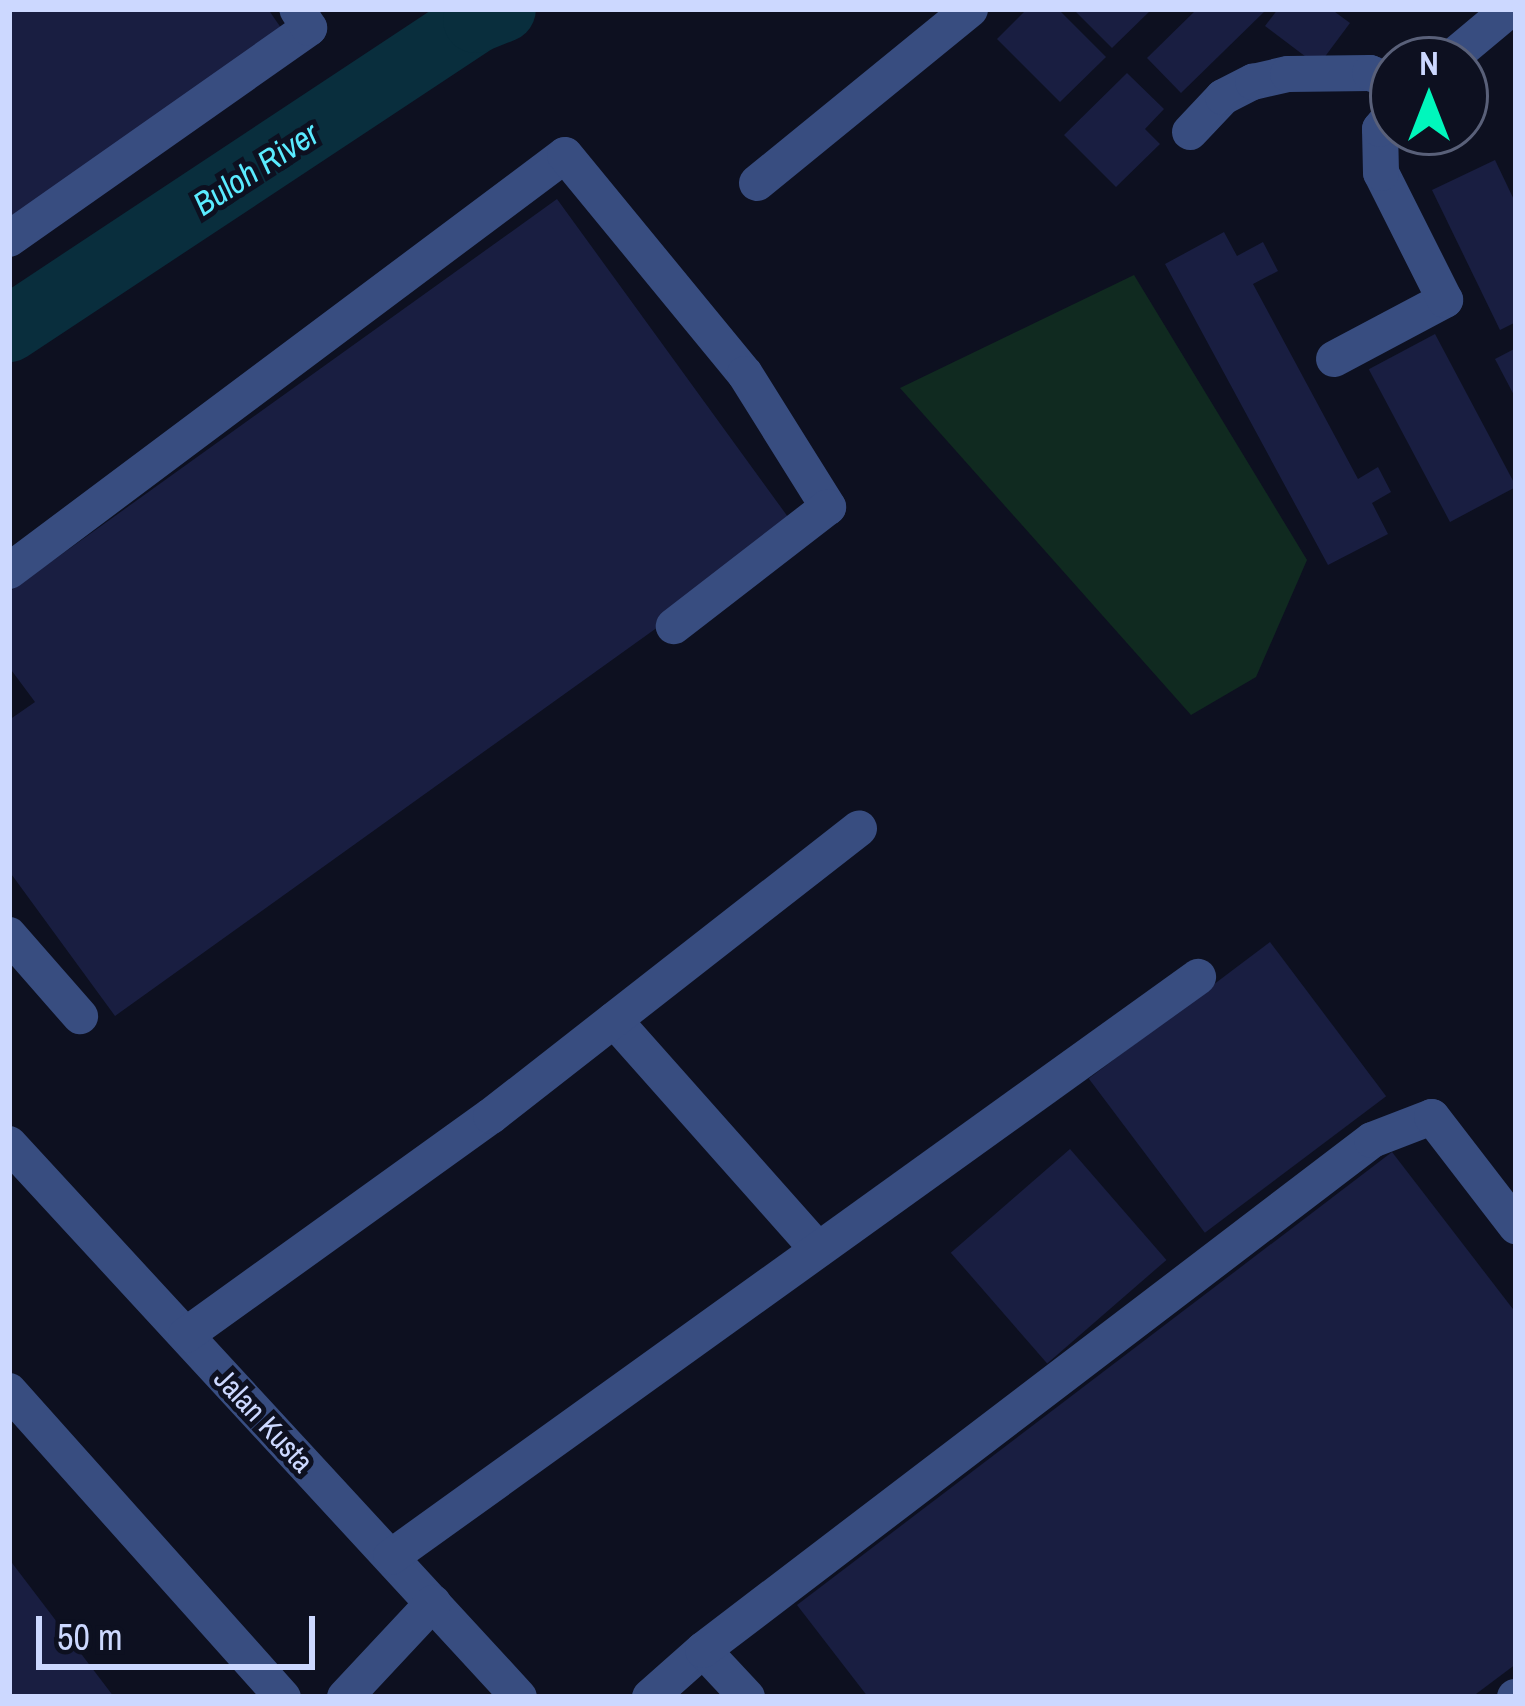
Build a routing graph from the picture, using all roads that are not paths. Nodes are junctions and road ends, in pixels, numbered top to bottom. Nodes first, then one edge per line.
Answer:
1 (297, 9) edge
2 (970, 9) edge
3 (1510, 9) edge
4 (1478, 36) edge
5 (1369, 73) edge
6 (1190, 132) dead end
7 (1381, 156) edge
8 (757, 183) dead end
9 (9, 239) edge
10 (1334, 359) dead end
11 (9, 571) edge
12 (674, 626) dead end
13 (859, 829) dead end
14 (9, 935) edge
15 (1198, 977) dead end
16 (80, 1016) dead end
17 (614, 1021) junction
18 (16, 1168) edge
19 (1516, 1226) edge
20 (818, 1250) junction
21 (186, 1335) junction
22 (9, 1391) edge
23 (391, 1558) junction
24 (433, 1603) junction
25 (703, 1650) junction
26 (283, 1697) edge
27 (345, 1697) edge
28 (519, 1697) edge
29 (650, 1697) edge
30 (747, 1697) edge

1 - 9 street
2 - 8 street
3 - 4 street
5 - 6 street
7 - 10 street
11 - 12 street
13 - 17 street
14 - 16 street
15 - 20 street
17 - 20 street
17 - 21 street
18 - 21 street, Jalan Kusta
19 - 25 street
20 - 23 street
21 - 23 street, Jalan Kusta
22 - 26 street
23 - 24 street, Jalan Kusta
24 - 27 street
24 - 28 street, Jalan Kusta
25 - 29 street
25 - 30 street

